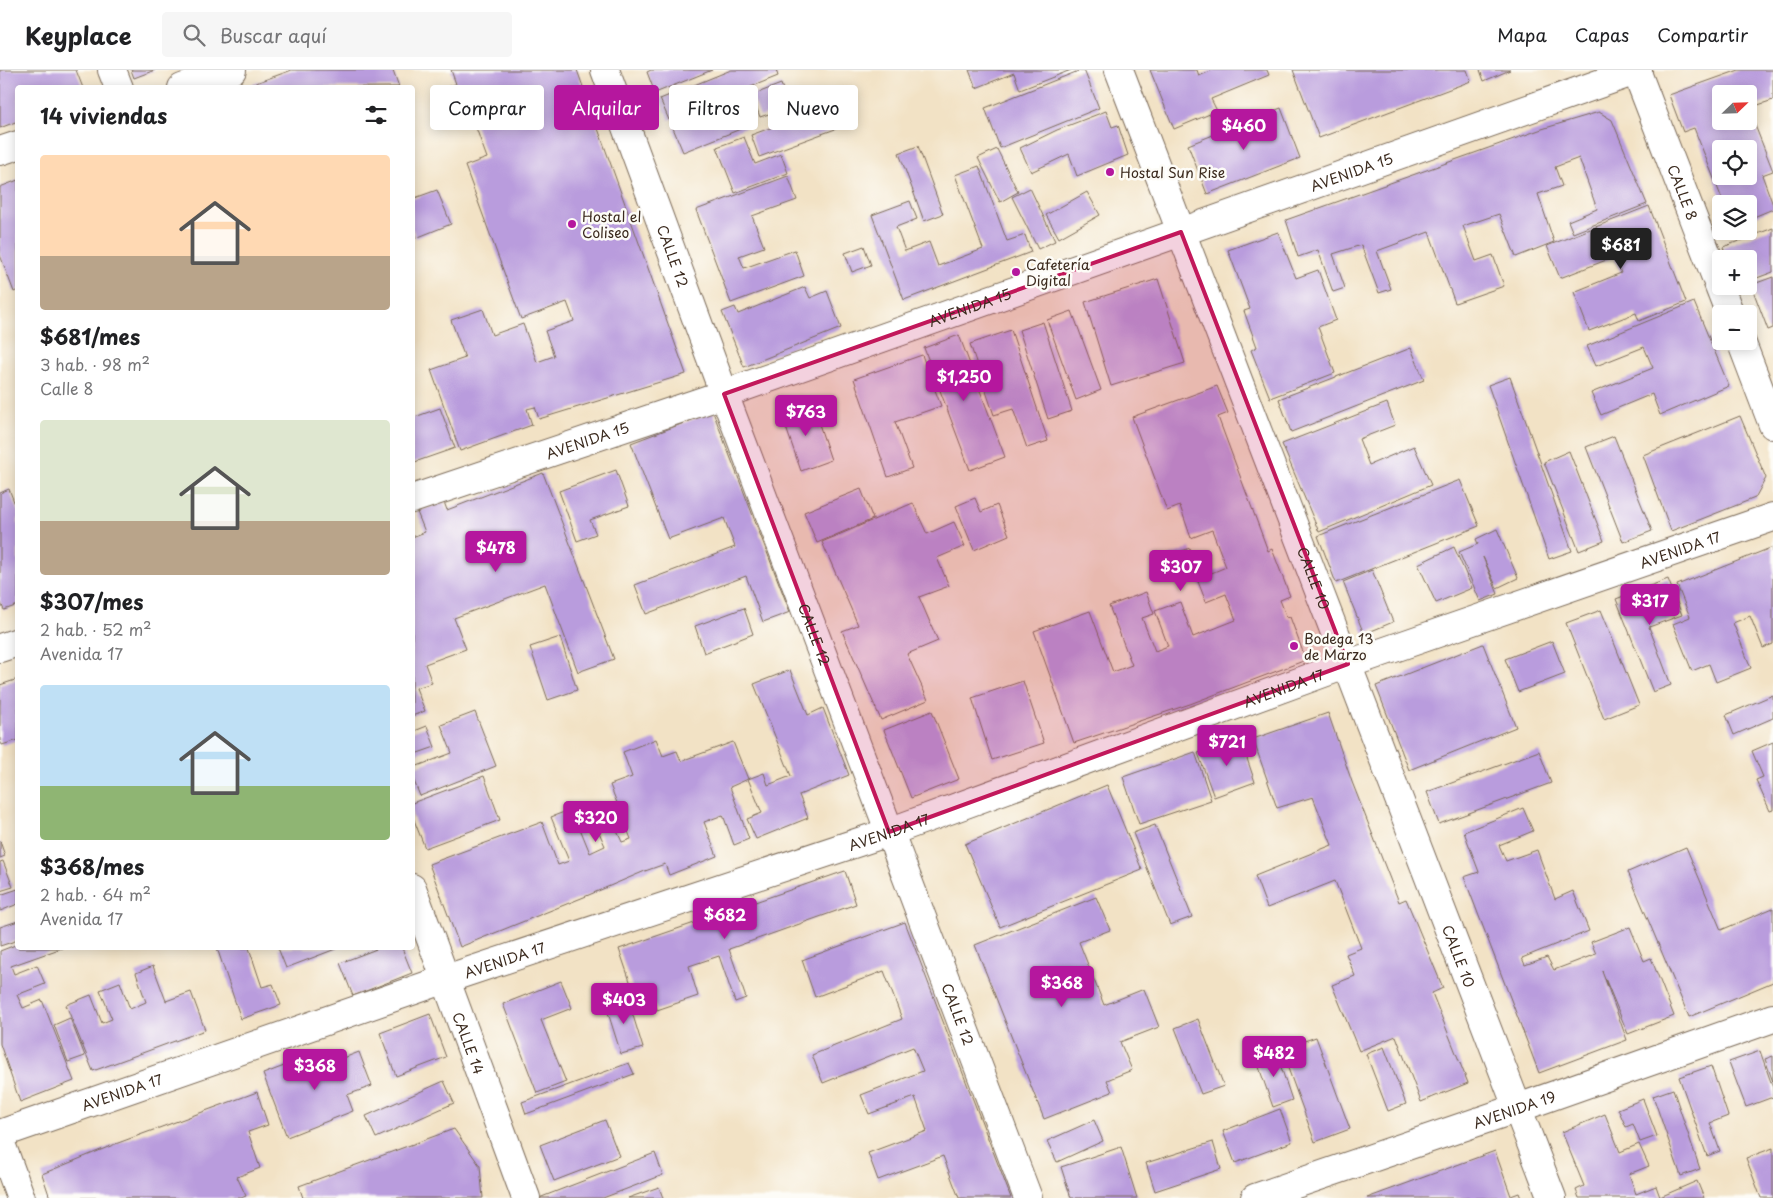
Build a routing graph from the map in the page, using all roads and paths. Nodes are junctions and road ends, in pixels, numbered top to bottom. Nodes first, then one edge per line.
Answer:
1 (112, 70) edge
2 (232, 70) edge
3 (605, 70) edge
4 (1119, 70) edge
5 (1637, 70) edge
6 (118, 85) edge
7 (190, 85) edge
8 (15, 146) edge
9 (0, 151) edge
10 (1181, 232) junction
11 (1727, 305) edge
12 (1744, 350) edge
13 (724, 394) junction
14 (1773, 425) edge
15 (415, 498) edge
16 (1773, 517) edge
17 (15, 643) edge
18 (0, 648) edge
19 (1348, 664) junction
20 (889, 832) junction
21 (415, 896) edge
22 (446, 979) junction
23 (1773, 1018) edge
24 (1518, 1108) junction
25 (0, 1134) edge
26 (0, 1141) edge
27 (21, 1198) edge
28 (526, 1198) edge
29 (1028, 1198) edge
30 (1255, 1198) edge
31 (1552, 1198) edge

1 - 6 street
2 - 7 street
3 - 13 street, CALLE 12
4 - 10 street, CALLE 10
5 - 10 street, AVENIDA 15
5 - 11 street, CALLE 8
8 - 9 street
10 - 13 street, AVENIDA 15
10 - 19 street, CALLE 10
12 - 14 street
13 - 15 street, AVENIDA 15
13 - 20 street, CALLE 12
16 - 19 street, AVENIDA 17
17 - 18 street
19 - 20 street, AVENIDA 17
19 - 24 street, CALLE 10
20 - 22 street, AVENIDA 17
20 - 29 street, CALLE 12
21 - 22 street, CALLE 14
22 - 25 street, AVENIDA 17
22 - 28 street, CALLE 14
23 - 24 street, AVENIDA 19
24 - 30 street, AVENIDA 19
24 - 31 street, CALLE 10
26 - 27 street

